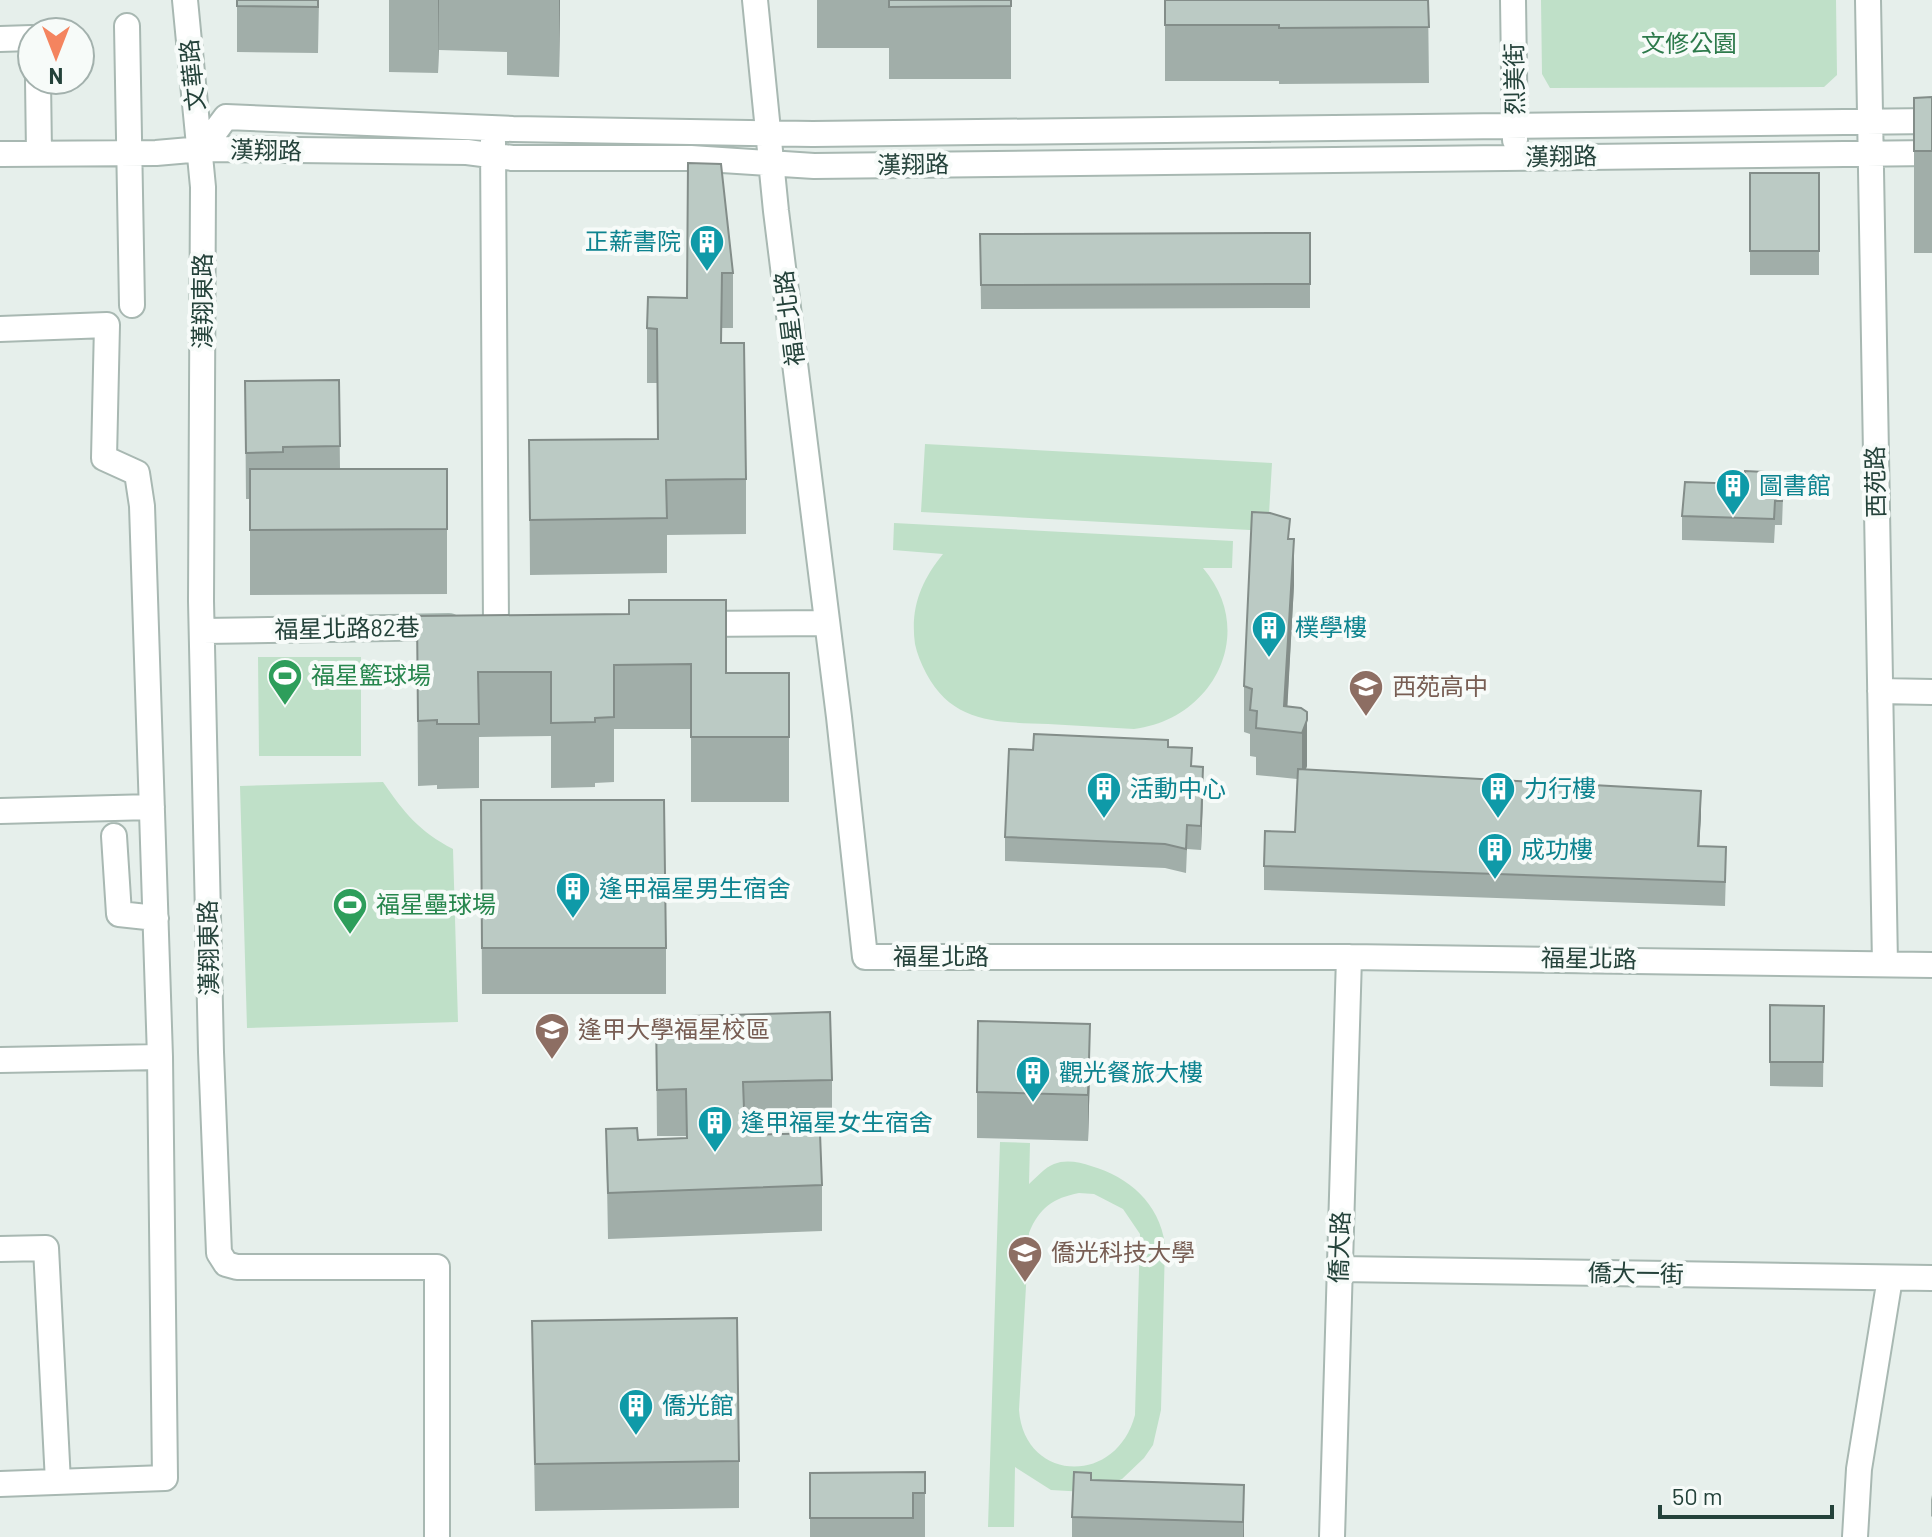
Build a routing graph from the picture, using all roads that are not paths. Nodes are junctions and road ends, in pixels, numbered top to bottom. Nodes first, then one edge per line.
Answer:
1 (185, 0) edge
2 (755, 0) edge
3 (1513, 0) edge
4 (1868, 0) edge
5 (127, 26) dead end
6 (38, 96) edge
7 (1870, 121) junction
8 (1932, 121) edge
9 (1516, 126) junction
10 (492, 127) junction
11 (769, 131) junction
12 (202, 149) junction
13 (129, 152) junction
14 (39, 153) junction
15 (1932, 153) edge
16 (0, 154) edge
17 (1870, 155) junction
18 (493, 156) junction
19 (1514, 158) junction
20 (772, 164) junction
21 (132, 305) dead end
22 (0, 329) edge
23 (827, 623) junction
24 (670, 624) edge
25 (203, 631) junction
26 (1880, 691) junction
27 (1932, 692) edge
28 (152, 807) junction
29 (0, 811) edge
30 (114, 836) dead end
31 (156, 918) junction
32 (1349, 957) junction
33 (1885, 964) junction
34 (1932, 965) edge
35 (160, 1057) junction
36 (0, 1060) edge
37 (0, 1249) edge
38 (1339, 1269) junction
39 (1890, 1278) junction
40 (1932, 1278) edge
41 (58, 1482) junction
42 (0, 1484) edge
43 (437, 1537) edge
44 (1332, 1537) edge
45 (1855, 1537) edge

1 - 12 street, 文華路
2 - 11 street, 福星北路
3 - 9 street, 烈美街
4 - 7 street, 西苑路
5 - 13 street
6 - 14 street
7 - 8 street, 漢翔路
7 - 9 street, 漢翔路
7 - 17 street, 西苑路
9 - 11 street, 漢翔路
9 - 19 street, 烈美街
10 - 11 street, 漢翔路
10 - 12 street, 漢翔路
10 - 18 street
11 - 20 street, 福星北路
12 - 13 street
12 - 18 street, 漢翔路
12 - 25 street, 漢翔東路
13 - 14 street
13 - 21 street
14 - 16 street
15 - 17 street, 漢翔路
17 - 19 street, 漢翔路
17 - 26 street, 西苑路
18 - 20 street, 漢翔路
18 - 25 street, 福星北路82巷
19 - 20 street, 漢翔路
20 - 23 street, 福星北路
22 - 28 street
23 - 24 street
23 - 32 street, 福星北路
25 - 43 street, 漢翔東路
26 - 27 street
26 - 33 street, 西苑路
28 - 29 street
28 - 31 street
30 - 31 street
31 - 35 street
32 - 33 street, 福星北路
32 - 38 street, 僑大路
33 - 34 street, 福星北路
35 - 36 street
35 - 41 street
37 - 41 street
38 - 39 street, 僑大一街
38 - 44 street, 僑大路
39 - 40 street, 僑大一街
39 - 45 street
41 - 42 street

